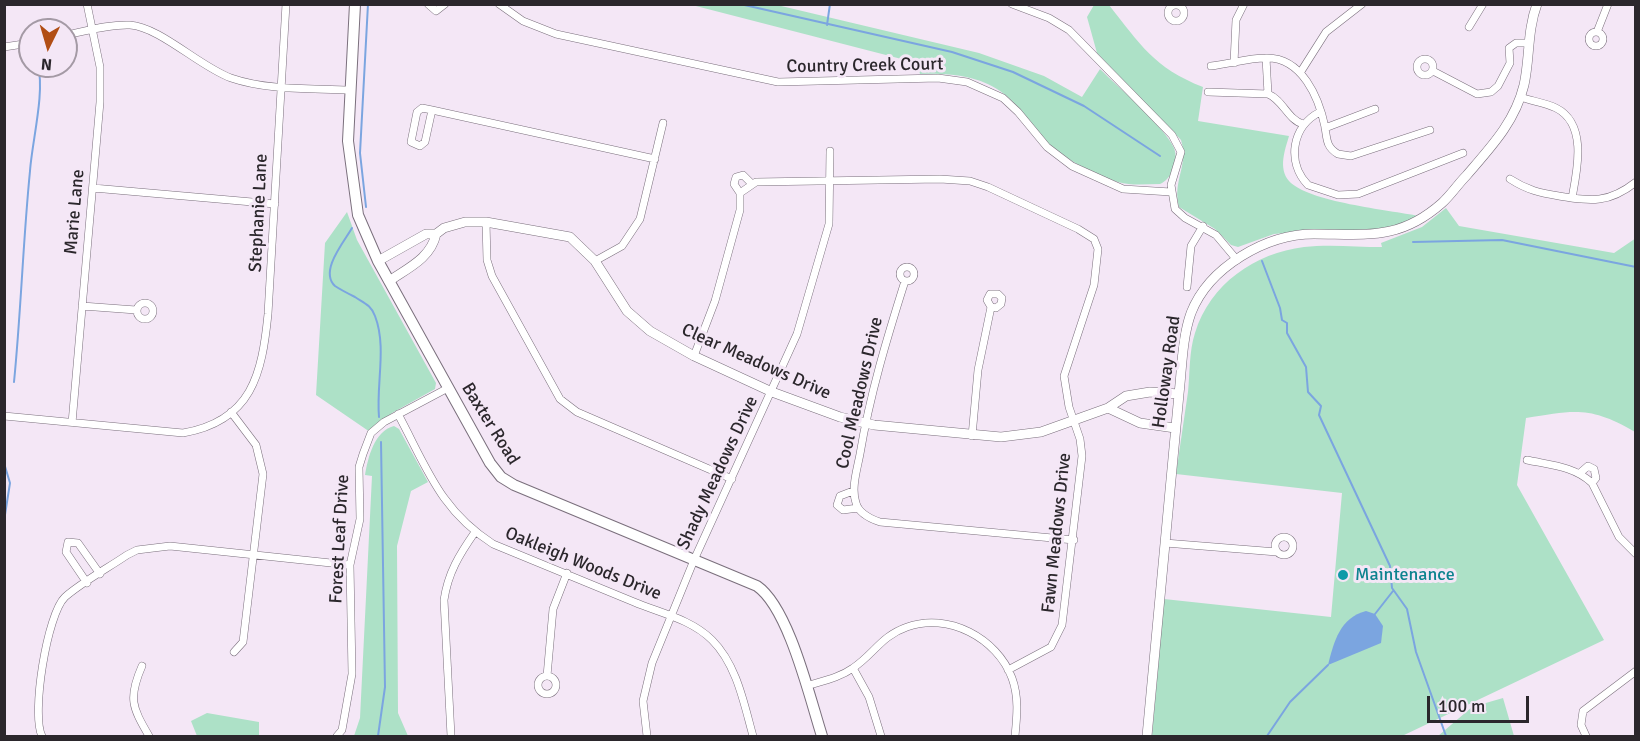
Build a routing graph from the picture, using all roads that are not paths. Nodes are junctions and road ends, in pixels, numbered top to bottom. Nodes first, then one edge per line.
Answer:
1 (87, 4) edge
2 (286, 4) edge
3 (355, 4) edge
4 (428, 4) edge
5 (445, 4) edge
6 (499, 4) edge
7 (1012, 4) edge
8 (1244, 4) edge
9 (1483, 4) edge
10 (1537, 4) edge
11 (1608, 4) edge
12 (1358, 5) edge
13 (1469, 27) dead end
14 (93, 30) junction
15 (1597, 32) dead end
16 (78, 33) edge
17 (1528, 43) junction
18 (1266, 58) junction
19 (1234, 63) junction
20 (1211, 66) dead end
21 (1433, 70) dead end
22 (1300, 73) junction
23 (281, 87) junction
24 (351, 90) junction
25 (1208, 92) dead end
26 (1268, 93) junction
27 (1520, 97) junction
28 (1375, 109) dead end
29 (432, 110) junction
30 (1320, 112) junction
31 (663, 123) dead end
32 (1302, 124) junction
33 (1325, 128) junction
34 (1430, 130) dead end
35 (830, 151) dead end
36 (1463, 153) dead end
37 (655, 159) junction
38 (1510, 179) dead end
39 (830, 181) junction
40 (1635, 182) edge
41 (93, 188) junction
42 (1171, 192) junction
43 (1572, 198) junction
44 (275, 204) junction
45 (486, 222) junction
46 (1203, 226) junction
47 (436, 234) junction
48 (1237, 260) junction
49 (378, 261) junction
50 (594, 261) junction
51 (389, 281) junction
52 (905, 281) dead end
53 (1187, 287) dead end
54 (82, 306) junction
55 (991, 308) dead end
56 (136, 310) dead end
57 (694, 356) junction
58 (448, 388) junction
59 (772, 392) junction
60 (1179, 394) junction
61 (1108, 408) junction
62 (231, 412) junction
63 (398, 414) junction
64 (4, 416) edge
65 (1073, 419) junction
66 (72, 423) junction
67 (865, 423) junction
68 (1175, 428) junction
69 (972, 436) junction
70 (1527, 460) dead end
71 (732, 479) junction
72 (853, 491) junction
73 (858, 508) junction
74 (475, 532) junction
75 (1074, 540) junction
76 (1165, 543) junction
77 (1277, 552) dead end
78 (1635, 554) edge
79 (251, 556) junction
80 (694, 560) junction
81 (350, 565) junction
82 (567, 573) junction
83 (100, 574) junction
84 (87, 583) junction
85 (672, 615) junction
86 (234, 652) dead end
87 (142, 666) dead end
88 (853, 668) junction
89 (1008, 670) junction
90 (1635, 671) edge
91 (547, 676) dead end
92 (806, 686) junction
93 (42, 736) edge
94 (149, 736) edge
95 (337, 736) edge
96 (451, 736) edge
97 (646, 736) edge
98 (753, 736) edge
99 (822, 736) edge
100 (881, 736) edge
101 (1015, 736) edge
102 (1147, 736) edge
103 (1586, 736) edge

1 - 14 street, Marie Lane
2 - 23 street, Stephanie Lane
3 - 24 main road, Baxter Road
4 - 5 street
6 - 42 street, Country Creek Court
7 - 42 street
8 - 19 street
9 - 13 street
10 - 17 street, Holloway Road
11 - 15 street
12 - 22 street
14 - 16 street
14 - 23 street
14 - 41 street, Marie Lane
17 - 21 street
17 - 27 street, Holloway Road
18 - 19 street
18 - 22 street
18 - 26 street
19 - 20 street
22 - 30 street
23 - 24 street
23 - 44 street, Stephanie Lane
24 - 49 main road, Baxter Road
25 - 26 street
26 - 32 street
27 - 43 street
27 - 48 street, Holloway Road
28 - 33 street
29 - 29 street
29 - 37 street
30 - 32 street
30 - 33 street
31 - 37 street
32 - 36 street
33 - 34 street
35 - 39 street, Shady Meadows Drive
37 - 50 street
38 - 43 street
39 - 57 street, Fawn Meadows Drive
39 - 59 street, Shady Meadows Drive
39 - 65 street, Fawn Meadows Drive
40 - 43 street
41 - 44 street
41 - 54 street, Marie Lane
42 - 46 street
44 - 62 street, Stephanie Lane
45 - 47 street, Clear Meadows Drive
45 - 50 street, Clear Meadows Drive
45 - 71 street
46 - 48 street
46 - 53 street
47 - 49 street, Clear Meadows Drive
47 - 51 street
48 - 60 street, Holloway Road
49 - 51 main road, Baxter Road
50 - 57 street, Clear Meadows Drive
51 - 58 main road, Baxter Road
52 - 67 street, Cool Meadows Drive
54 - 56 street
54 - 66 street, Marie Lane
55 - 69 street
57 - 59 street, Clear Meadows Drive
58 - 63 street, Forest Leaf Drive
58 - 80 main road, Baxter Road
59 - 67 street, Clear Meadows Drive
59 - 71 street, Shady Meadows Drive
60 - 61 street, Clear Meadows Drive
60 - 68 street, Holloway Road
61 - 65 street, Clear Meadows Drive
61 - 68 street
62 - 66 street
62 - 79 street
63 - 74 street, Oakleigh Woods Drive
63 - 81 street, Forest Leaf Drive
64 - 66 street
65 - 69 street, Clear Meadows Drive
65 - 75 street, Fawn Meadows Drive
67 - 69 street, Clear Meadows Drive
67 - 72 street, Cool Meadows Drive
68 - 76 street, Holloway Road
70 - 78 street
71 - 80 street, Shady Meadows Drive
72 - 73 street, Cool Meadows Drive
72 - 73 street
73 - 75 street
74 - 82 street, Oakleigh Woods Drive
74 - 96 street
75 - 89 street, Fawn Meadows Drive
76 - 77 street
76 - 102 street, Holloway Road
79 - 81 street
79 - 83 street
79 - 86 street
80 - 85 street, Shady Meadows Drive
80 - 92 main road, Baxter Road
81 - 95 street, Forest Leaf Drive
82 - 85 street, Oakleigh Woods Drive
82 - 91 street
83 - 84 street
83 - 84 street
84 - 93 street
85 - 97 street, Shady Meadows Drive
85 - 98 street, Oakleigh Woods Drive
87 - 94 street
88 - 89 street
88 - 92 street
88 - 100 street
89 - 101 street
90 - 103 street
92 - 99 main road, Baxter Road

